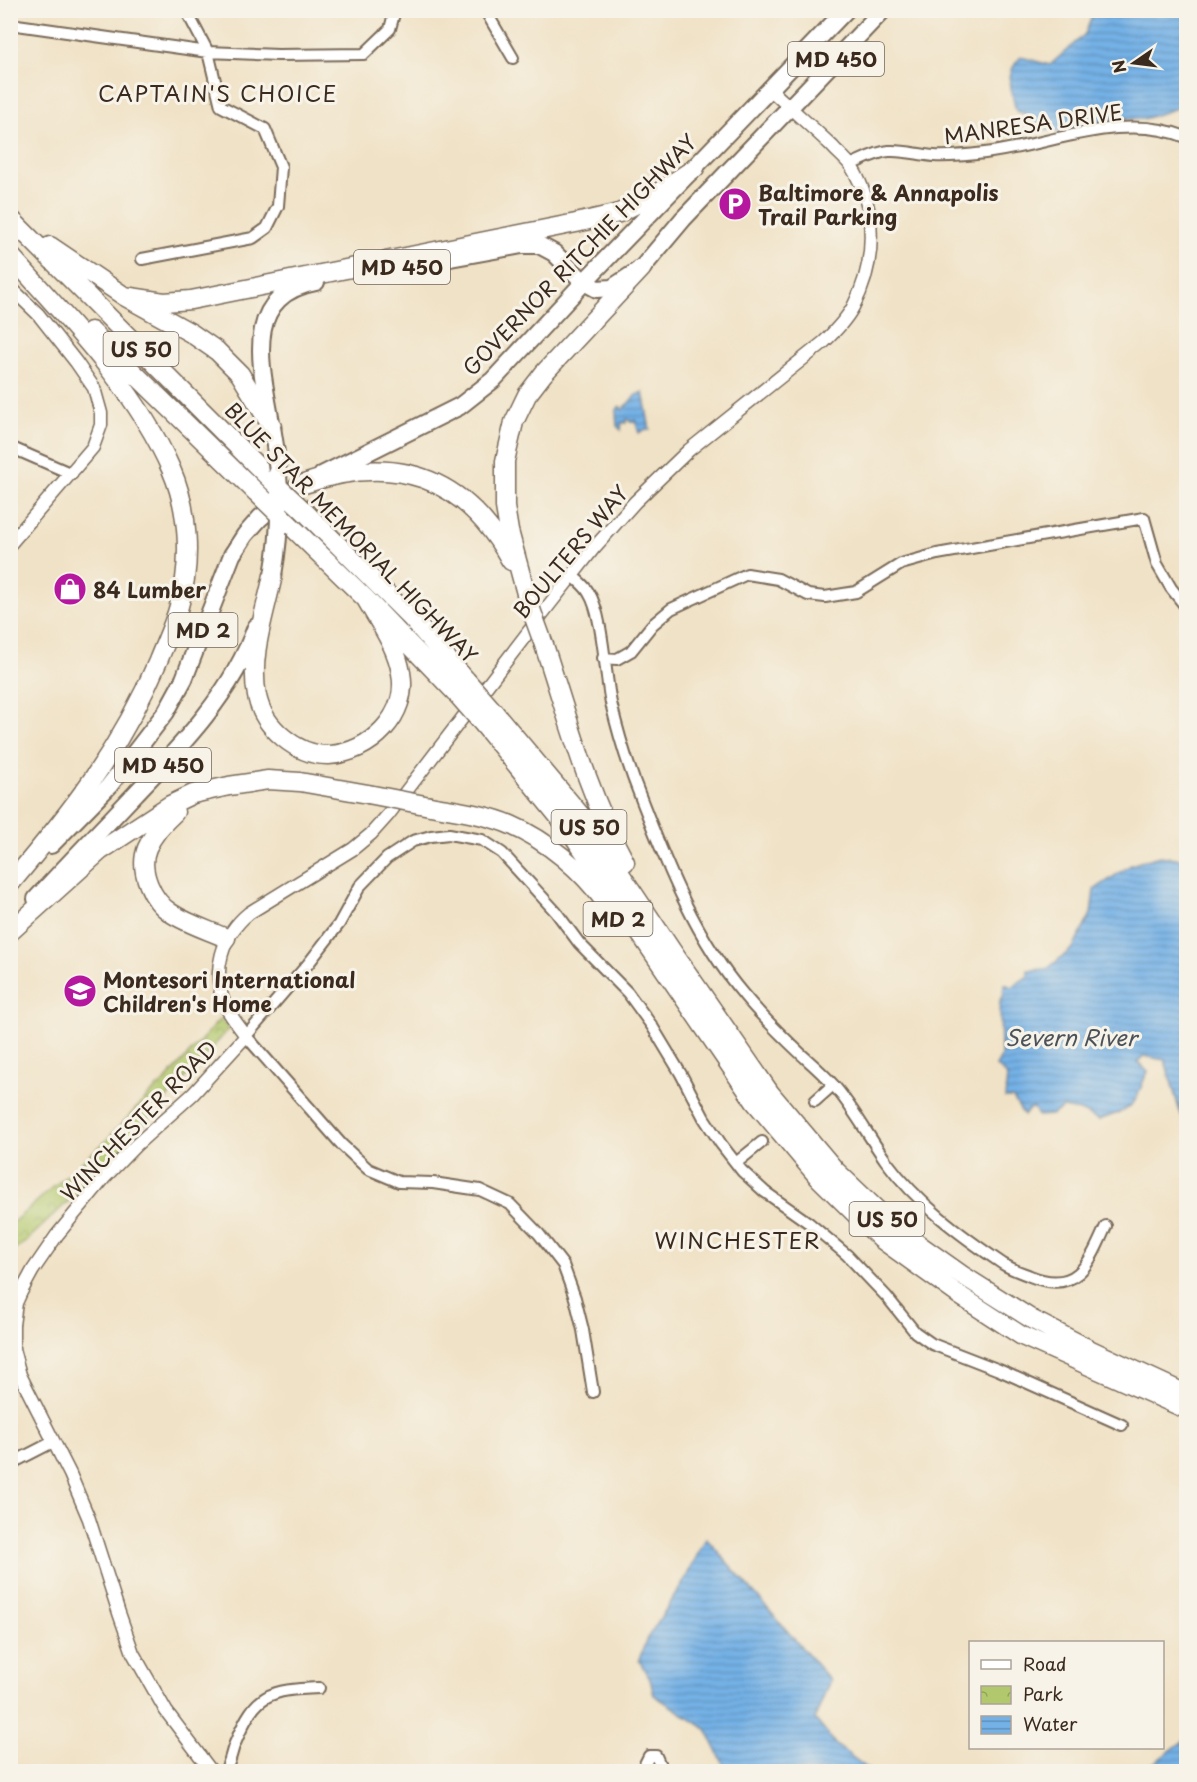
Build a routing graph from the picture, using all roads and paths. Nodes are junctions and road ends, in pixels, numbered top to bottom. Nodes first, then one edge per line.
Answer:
1 (186, 10) edge
2 (395, 10) edge
3 (485, 10) edge
4 (846, 10) edge
5 (883, 10) edge
6 (10, 24) edge
7 (208, 52) junction
8 (513, 58) dead end
9 (771, 90) junction
10 (790, 108) junction
11 (1186, 137) edge
12 (850, 165) junction
13 (695, 168) junction
14 (10, 217) edge
15 (10, 254) edge
16 (142, 259) dead end
17 (642, 268) junction
18 (584, 282) junction
19 (10, 287) edge
20 (123, 296) junction
21 (272, 427) junction
22 (10, 447) edge
23 (72, 474) junction
24 (304, 484) junction
25 (10, 544) edge
26 (273, 576) junction
27 (572, 576) junction
28 (366, 599) junction
29 (528, 601) junction
30 (1186, 607) edge
31 (603, 658) junction
32 (461, 686) junction
33 (489, 718) junction
34 (229, 786) junction
35 (10, 885) edge
36 (10, 926) edge
37 (10, 932) edge
38 (226, 938) junction
39 (672, 951) junction
40 (246, 1036) junction
41 (833, 1085) junction
42 (815, 1101) dead end
43 (755, 1102) junction
44 (762, 1142) dead end
45 (736, 1163) junction
46 (1106, 1226) dead end
47 (592, 1392) dead end
48 (1184, 1400) edge
49 (1122, 1425) dead end
50 (54, 1442) junction
51 (10, 1464) edge
52 (319, 1688) dead end
53 (212, 1772) edge
54 (224, 1772) edge
55 (641, 1772) edge
56 (663, 1772) edge

1 - 7 street
2 - 7 street
3 - 8 street
4 - 9 main road, GOVERNOR RITCHIE HIGHWAY / MD 450
5 - 10 main road, MD 450
6 - 7 street
7 - 16 street
9 - 10 street, BOULTERS WAY
9 - 13 main road, GOVERNOR RITCHIE HIGHWAY / MD 450
10 - 12 street, BOULTERS WAY
10 - 17 main road, MD 450
11 - 12 street, MANRESA DRIVE
12 - 27 street, BOULTERS WAY
13 - 18 main road, GOVERNOR RITCHIE HIGHWAY / MD 450
13 - 20 highway
14 - 20 highway
14 - 32 highway, BLUE STAR MEMORIAL HIGHWAY / US 50, bridge
15 - 28 highway, BLUE STAR MEMORIAL HIGHWAY / US 50, bridge
15 - 35 highway
17 - 18 main road, MD 450
17 - 29 highway
18 - 21 main road, MD 450
18 - 24 main road, GOVERNOR RITCHIE HIGHWAY / MD 450
19 - 23 street
20 - 21 highway
21 - 26 main road, MD 450, bridge
22 - 23 street
23 - 25 street
24 - 29 highway, MD 2
24 - 35 main road, GOVERNOR RITCHIE HIGHWAY / MD 2
26 - 28 highway
26 - 36 main road, MD 450
27 - 31 street
27 - 38 street, BOULTERS WAY
28 - 32 highway, BLUE STAR MEMORIAL HIGHWAY / US 50
29 - 39 highway, MD 2, bridge
30 - 31 street
31 - 41 street
32 - 33 highway, BLUE STAR MEMORIAL HIGHWAY / US 50, bridge
33 - 39 highway, BLUE STAR MEMORIAL HIGHWAY / US 50
33 - 43 highway, BLUE STAR MEMORIAL HIGHWAY / US 50
34 - 37 highway
34 - 38 highway
34 - 43 highway, MD 2, bridge
38 - 40 street, BOULTERS WAY
39 - 48 highway, BLUE STAR MEMORIAL HIGHWAY / US 50
40 - 45 street, WINCHESTER ROAD
40 - 47 street
40 - 50 street, WINCHESTER ROAD
41 - 42 street
41 - 46 street
43 - 48 highway, BLUE STAR MEMORIAL HIGHWAY / US 50
44 - 45 street
45 - 49 street, WINCHESTER ROAD
50 - 51 street
50 - 53 street, WINCHESTER ROAD
52 - 54 street
55 - 56 street

